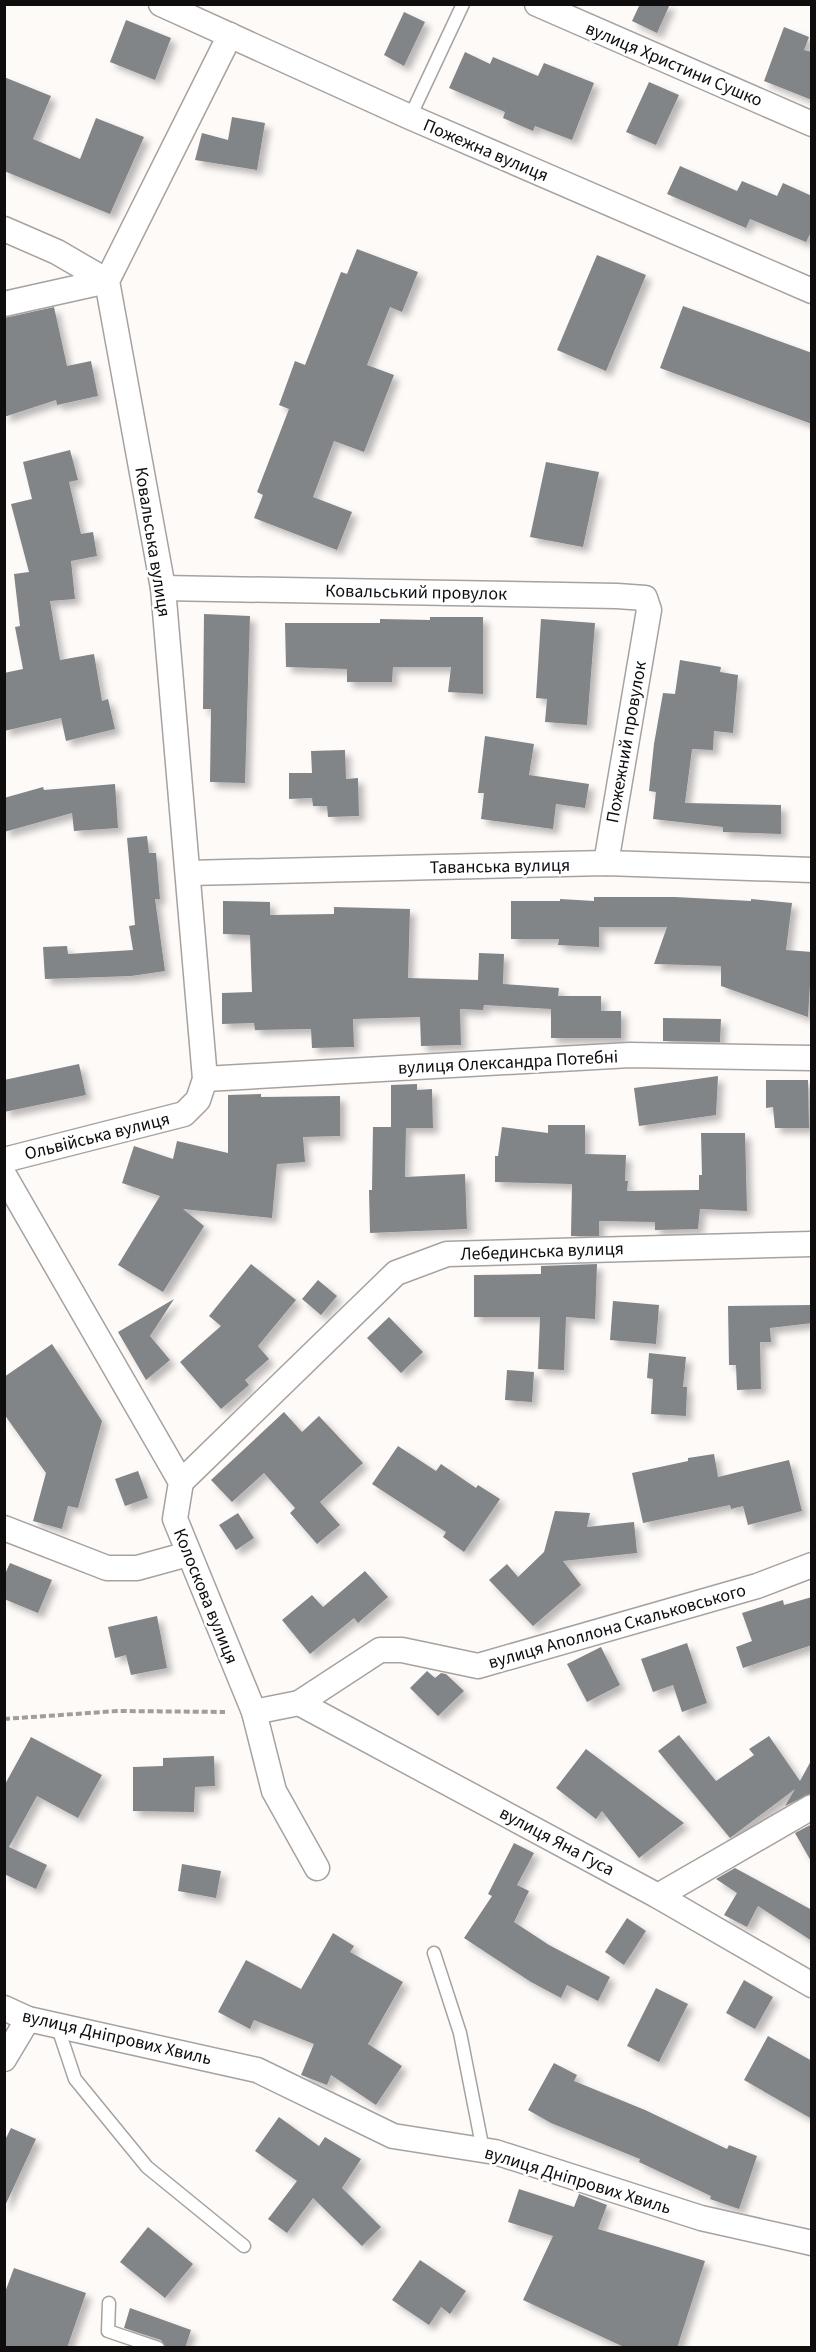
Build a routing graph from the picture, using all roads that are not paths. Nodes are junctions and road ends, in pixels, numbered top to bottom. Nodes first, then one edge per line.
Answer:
1 (161, 4) edge
2 (464, 4) edge
3 (537, 4) edge
4 (230, 35) junction
5 (410, 117) junction
6 (812, 124) edge
7 (4, 229) edge
8 (106, 281) junction
9 (812, 291) edge
10 (4, 304) edge
11 (163, 588) junction
12 (647, 621) joint
13 (606, 863) junction
14 (812, 870) edge
15 (188, 873) junction
16 (812, 1058) edge
17 (205, 1079) junction
18 (4, 1160) edge
19 (4, 1175) edge
20 (812, 1244) edge
21 (181, 1482) junction
22 (4, 1528) edge
23 (188, 1554) junction
24 (812, 1565) edge
25 (299, 1703) junction
26 (254, 1712) junction
27 (812, 1807) edge
28 (317, 1868) dead end
29 (658, 1896) junction
30 (434, 1953) dead end
31 (812, 1985) edge
32 (4, 2008) edge
33 (28, 2019) junction
34 (57, 2025) junction
35 (4, 2059) edge
36 (483, 2150) junction
37 (812, 2243) edge
38 (244, 2246) dead end
39 (109, 2303) dead end
40 (158, 2348) edge

1 - 4 street, Пожежна вулиця
2 - 5 lane
3 - 6 street, вулиця Христини Сушко
4 - 5 street, Пожежна вулиця
4 - 8 street
5 - 9 street, Пожежна вулиця
7 - 8 street
8 - 10 street
8 - 11 street, Ковальська вулиця
11 - 12 street, Ковальський провулок
11 - 15 street, Ковальська вулиця
12 - 13 street, Пожежний провулок
13 - 14 street, Таванська вулиця
13 - 15 street, Таванська вулиця
15 - 17 street, Ковальська вулиця
16 - 17 street, вулиця Олександра Потебні
17 - 18 street, Ольвійська вулиця
19 - 21 street
20 - 21 street, Лебединська вулиця
21 - 23 street, Колоскова вулиця
22 - 23 street
23 - 26 street, Колоскова вулиця
24 - 25 street, вулиця Аполлона Скальковського
25 - 26 street, вулиця Аполлона Скальковського
25 - 29 street, вулиця Яна Гуса
26 - 28 street, Колоскова вулиця
27 - 29 street
29 - 31 street, вулиця Яна Гуса
30 - 36 lane
32 - 33 street, вулиця Дніпрових Хвиль
33 - 34 street, вулиця Дніпрових Хвиль
33 - 35 street
34 - 36 street, вулиця Дніпрових Хвиль
34 - 38 lane
36 - 37 street, вулиця Дніпрових Хвиль
39 - 40 lane

